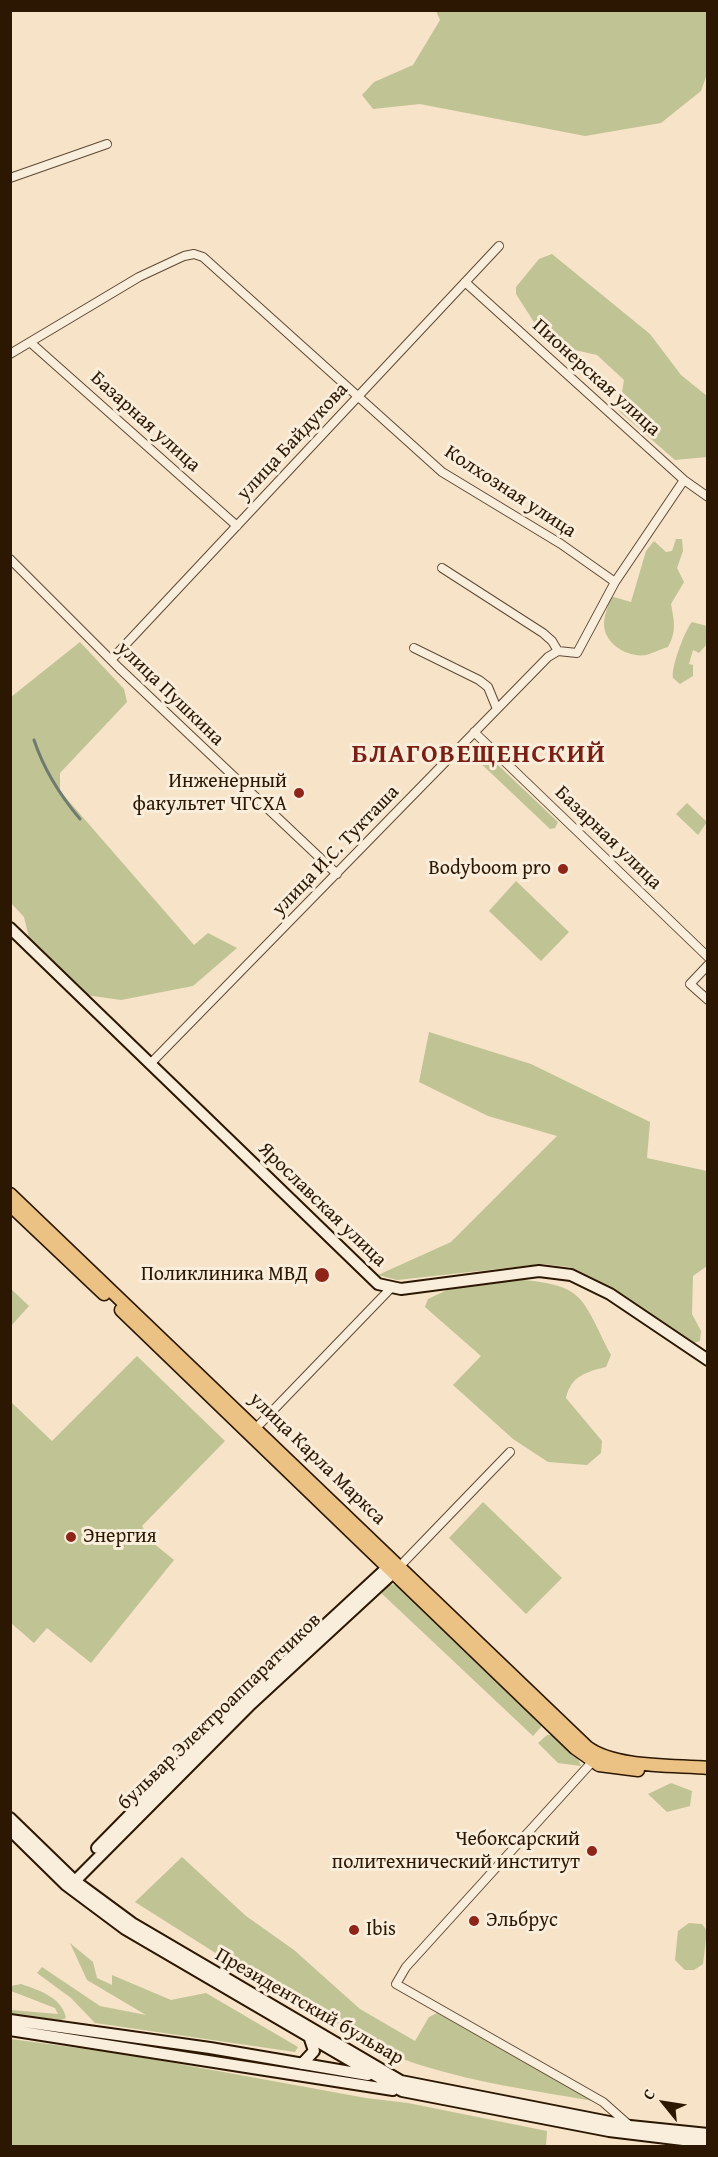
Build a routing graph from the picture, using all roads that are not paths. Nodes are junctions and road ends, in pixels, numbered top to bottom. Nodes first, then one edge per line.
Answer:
1 (107, 144) dead end
2 (10, 178) edge
3 (499, 246) dead end
4 (465, 282) junction
5 (31, 343) junction
6 (10, 354) edge
7 (357, 397) junction
8 (684, 480) junction
9 (708, 497) edge
10 (237, 526) junction
11 (10, 559) edge
12 (442, 568) dead end
13 (615, 582) junction
14 (414, 648) dead end
15 (558, 651) junction
16 (111, 660) junction
17 (497, 709) junction
18 (474, 732) junction
19 (337, 874) junction
20 (10, 928) edge
21 (707, 956) edge
22 (708, 965) edge
23 (708, 1000) edge
24 (150, 1064) junction
25 (10, 1194) edge
26 (10, 1205) edge
27 (391, 1288) junction
28 (107, 1291) junction
29 (708, 1360) edge
30 (253, 1431) junction
31 (510, 1452) dead end
32 (394, 1568) junction
33 (594, 1757) junction
34 (708, 1768) edge
35 (708, 1776) edge
36 (10, 1818) edge
37 (10, 1830) edge
38 (70, 1881) junction
39 (10, 2020) edge
40 (10, 2030) edge
41 (313, 2036) junction
42 (324, 2047) junction
43 (316, 2067) junction
44 (301, 2070) junction
45 (374, 2076) junction
46 (401, 2086) junction
47 (630, 2126) junction
48 (708, 2134) edge
49 (708, 2143) edge

1 - 2 street
3 - 4 street, улица Байдукова
4 - 7 street, улица Байдукова
4 - 8 street, Пионерская улица
5 - 6 street
5 - 7 street, Колхозная улица
5 - 10 street, Базарная улица
7 - 10 street, улица Байдукова
7 - 13 street, Колхозная улица
8 - 9 street, Пионерская улица
8 - 13 street
10 - 16 street, улица Байдукова
11 - 16 street, улица Пушкина
12 - 15 street
13 - 15 street
14 - 17 street
15 - 17 street, улица И.С. Тукташа
16 - 19 street, улица Пушкина
17 - 18 street, улица И.С. Тукташа
18 - 19 street, улица И.С. Тукташа
18 - 21 street, Базарная улица
19 - 24 street, улица И.С. Тукташа
20 - 24 main road, Ярославская улица
22 - 23 street
24 - 27 main road, Ярославская улица
25 - 28 main road, улица Карла Маркса
26 - 28 main road, улица Карла Маркса
27 - 29 main road, Ярославская улица
27 - 30 street
28 - 30 main road, улица Карла Маркса
30 - 32 main road, улица Карла Маркса
31 - 32 street
32 - 33 main road, улица Карла Маркса
32 - 38 main road, бульвар Электроаппаратчиков
33 - 34 main road
33 - 35 main road
33 - 47 street
36 - 38 main road, Президентский бульвар
37 - 38 main road, Президентский бульвар
38 - 41 main road, Президентский бульвар
39 - 44 main road
40 - 44 main road
41 - 42 main road
41 - 44 main road
41 - 46 main road, Президентский бульвар
42 - 43 main road
42 - 45 main road, Президентский бульвар
43 - 44 main road
43 - 45 main road
44 - 46 main road
45 - 46 main road
46 - 47 main road, Президентский бульвар
46 - 49 main road, Президентский бульвар
47 - 48 main road, Президентский бульвар

